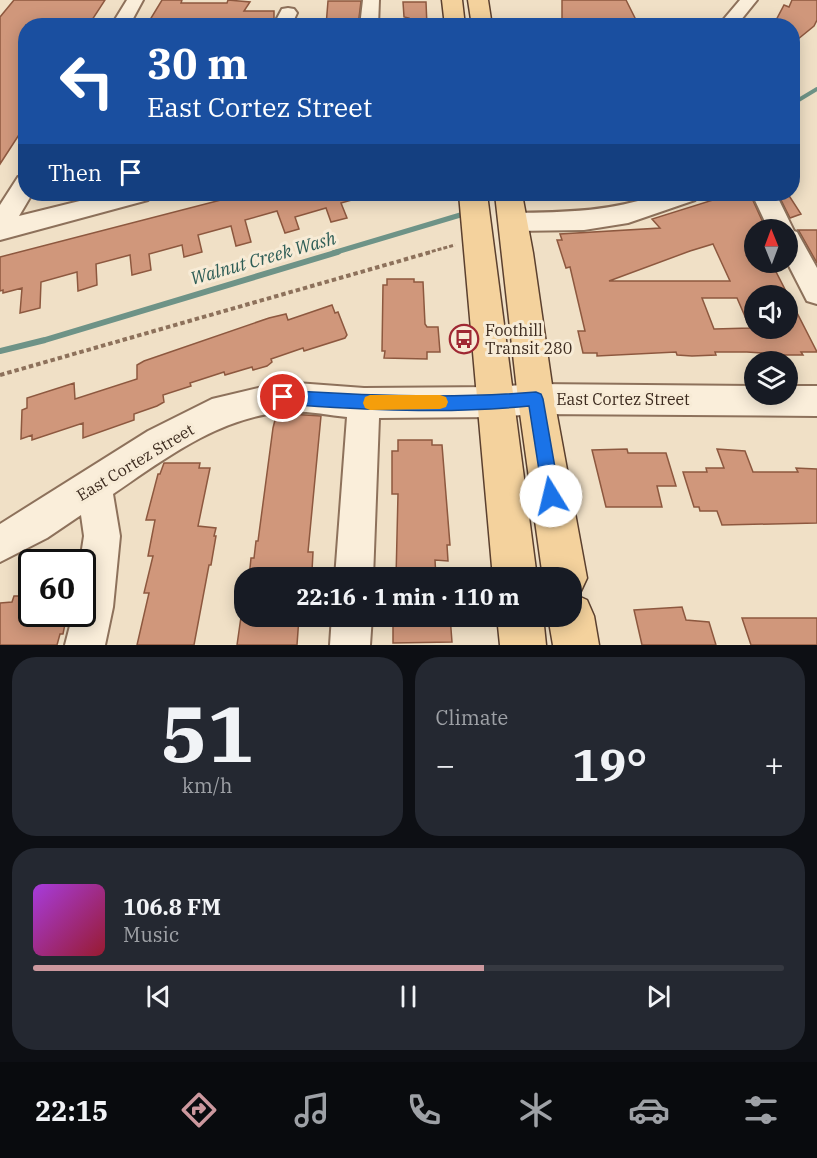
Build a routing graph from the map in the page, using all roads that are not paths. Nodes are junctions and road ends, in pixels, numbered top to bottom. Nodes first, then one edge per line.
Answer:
1 (135, 0) edge
2 (371, 0) edge
3 (452, 0) edge
4 (477, 0) edge
5 (748, 0) edge
6 (125, 18) edge
7 (370, 18) edge
8 (453, 18) edge
9 (480, 18) edge
10 (733, 18) edge
11 (18, 197) edge
12 (111, 201) edge
13 (474, 201) edge
14 (666, 201) edge
15 (768, 201) edge
16 (511, 211) edge
17 (776, 219) edge
18 (0, 228) edge
19 (798, 258) edge
20 (817, 293) edge
21 (516, 400) junction
22 (817, 401) edge
23 (364, 403) junction
24 (94, 486) junction
25 (0, 544) edge
26 (355, 567) edge
27 (515, 567) edge
28 (562, 567) edge
29 (351, 627) edge
30 (521, 627) edge
31 (573, 627) edge
32 (85, 645) edge
33 (350, 645) edge
34 (523, 645) edge
35 (576, 645) edge

1 - 6 street
2 - 7 street
3 - 8 main road
4 - 9 main road
5 - 10 street
11 - 18 street
12 - 18 street
13 - 21 main road
14 - 16 street
15 - 17 street
16 - 21 main road
19 - 20 street
21 - 22 street, East Cortez Street
21 - 23 street, East Cortez Street
21 - 27 main road
21 - 28 main road
23 - 24 street, East Cortez Street
23 - 26 street
24 - 25 street, East Cortez Street
24 - 32 street
29 - 33 street
30 - 34 main road
31 - 35 main road

